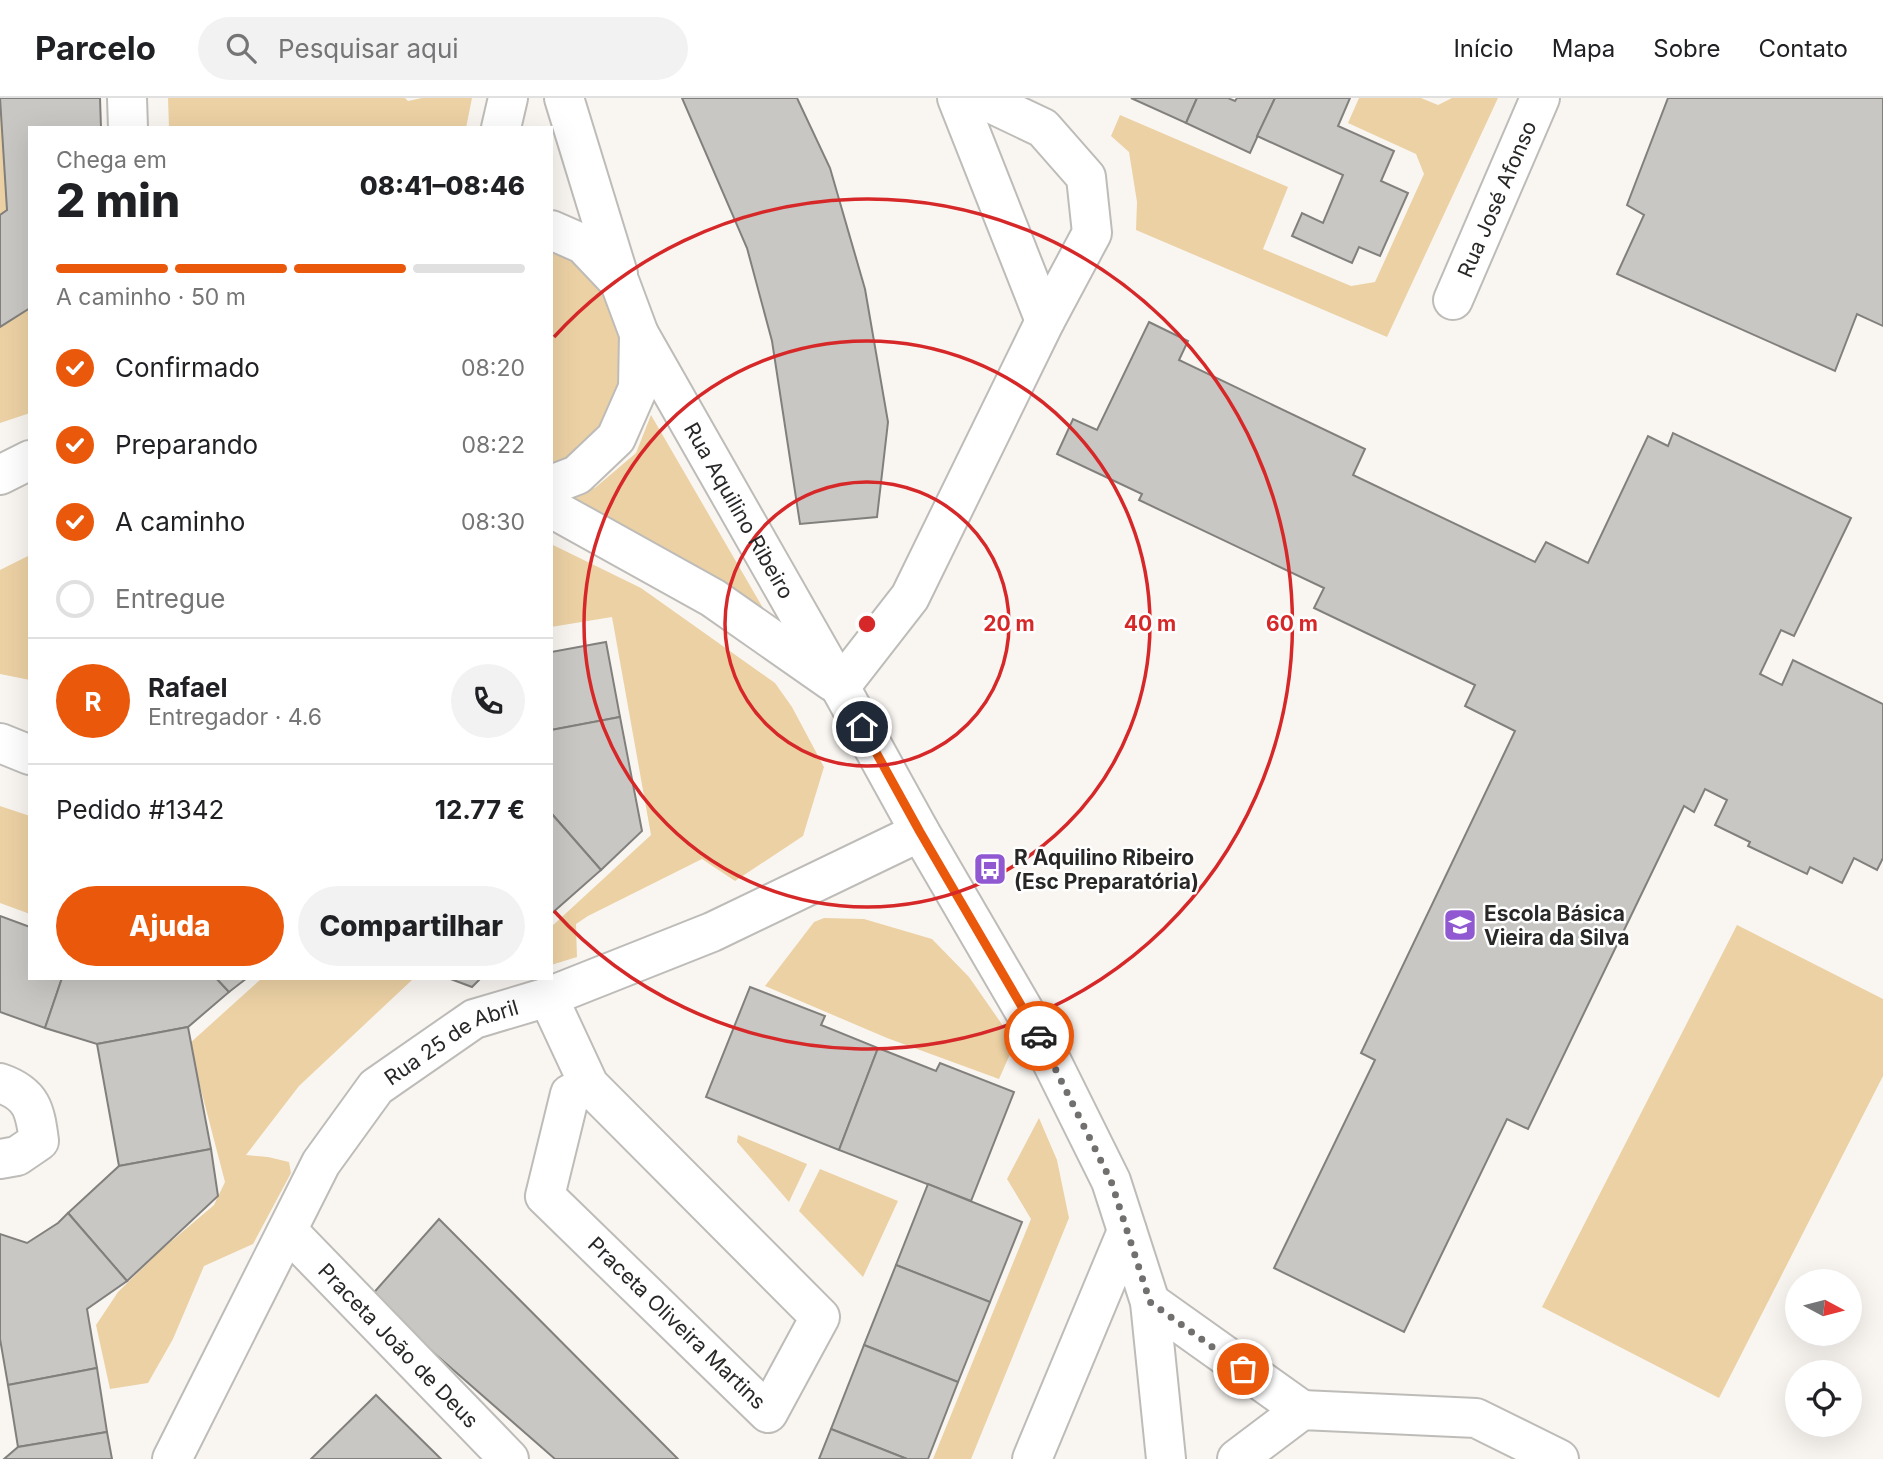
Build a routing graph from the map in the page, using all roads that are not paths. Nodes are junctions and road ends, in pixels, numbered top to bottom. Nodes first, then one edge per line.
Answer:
1 (127, 98) edge
2 (508, 98) edge
3 (564, 98) edge
4 (957, 98) edge
5 (981, 98) edge
6 (1540, 98) edge
7 (128, 126) edge
8 (501, 126) edge
9 (553, 231) edge
10 (620, 283) junction
11 (1452, 300) dead end
12 (1045, 321) junction
13 (639, 334) junction
14 (28, 461) edge
15 (0, 475) edge
16 (553, 484) edge
17 (28, 490) edge
18 (0, 494) edge
19 (553, 509) edge
20 (840, 687) junction
21 (0, 743) edge
22 (28, 754) edge
23 (920, 832) junction
24 (548, 997) junction
25 (0, 1083) edge
26 (589, 1085) junction
27 (0, 1159) edge
28 (288, 1231) junction
29 (1127, 1231) junction
30 (1150, 1302) junction
31 (1302, 1410) junction
32 (172, 1459) edge
33 (509, 1459) edge
34 (1032, 1459) edge
35 (1166, 1459) edge
36 (1237, 1459) edge
37 (1559, 1459) edge

1 - 7 street
2 - 8 street
3 - 10 street
4 - 12 street
5 - 12 street
6 - 11 street, Rua José Afonso
9 - 10 street
10 - 13 street
12 - 20 street
13 - 16 street
13 - 20 street, Rua Aquilino Ribeiro
14 - 15 street
17 - 18 street
19 - 20 street, Rua Aquilino Ribeiro
20 - 23 street, Rua Aquilino Ribeiro
21 - 22 street
23 - 24 street, Rua 25 de Abril
23 - 29 street, Rua Aquilino Ribeiro
24 - 26 street, Praceta Oliveira Martins
24 - 28 street, Rua 25 de Abril
25 - 27 street
26 - 26 street, Praceta Oliveira Martins
28 - 32 street, Rua 25 de Abril
28 - 33 street, Praceta João de Deus
29 - 30 street, Rua Aquilino Ribeiro
29 - 34 street
30 - 31 street
30 - 35 street, Rua Aquilino Ribeiro
31 - 36 street
31 - 37 street

